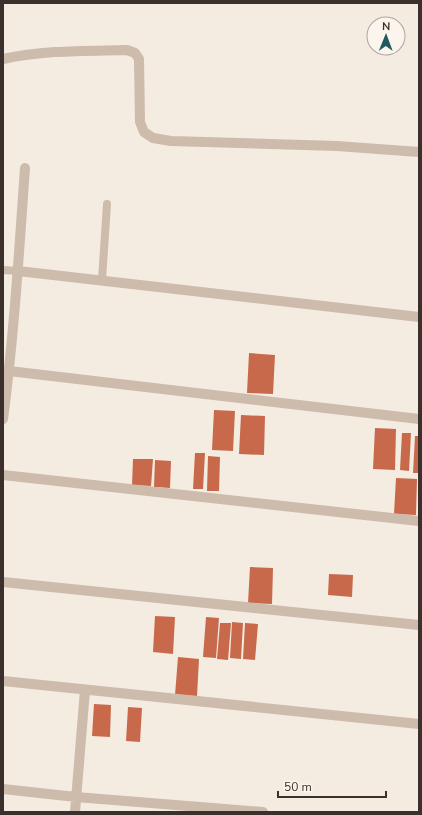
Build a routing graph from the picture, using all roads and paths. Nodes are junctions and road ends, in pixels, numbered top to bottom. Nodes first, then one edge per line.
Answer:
1 (3, 59) edge
2 (419, 152) edge
3 (25, 168) dead end
4 (107, 204) dead end
5 (3, 270) edge
6 (18, 271) junction
7 (102, 280) junction
8 (419, 317) edge
9 (9, 371) junction
10 (3, 419) edge
11 (419, 420) edge
12 (3, 475) edge
13 (419, 521) edge
14 (3, 582) edge
15 (419, 626) edge
16 (3, 681) edge
17 (85, 690) junction
18 (419, 724) edge
19 (3, 789) edge
20 (76, 797) junction
21 (75, 812) edge
22 (263, 812) edge

1 - 2 street
3 - 6 street
4 - 7 lane
5 - 6 lane
6 - 7 street
6 - 9 street
7 - 8 street
9 - 10 street
9 - 11 street
12 - 13 street
14 - 15 street
16 - 17 street
17 - 18 street
17 - 20 street
19 - 20 street
20 - 21 street
20 - 22 street

